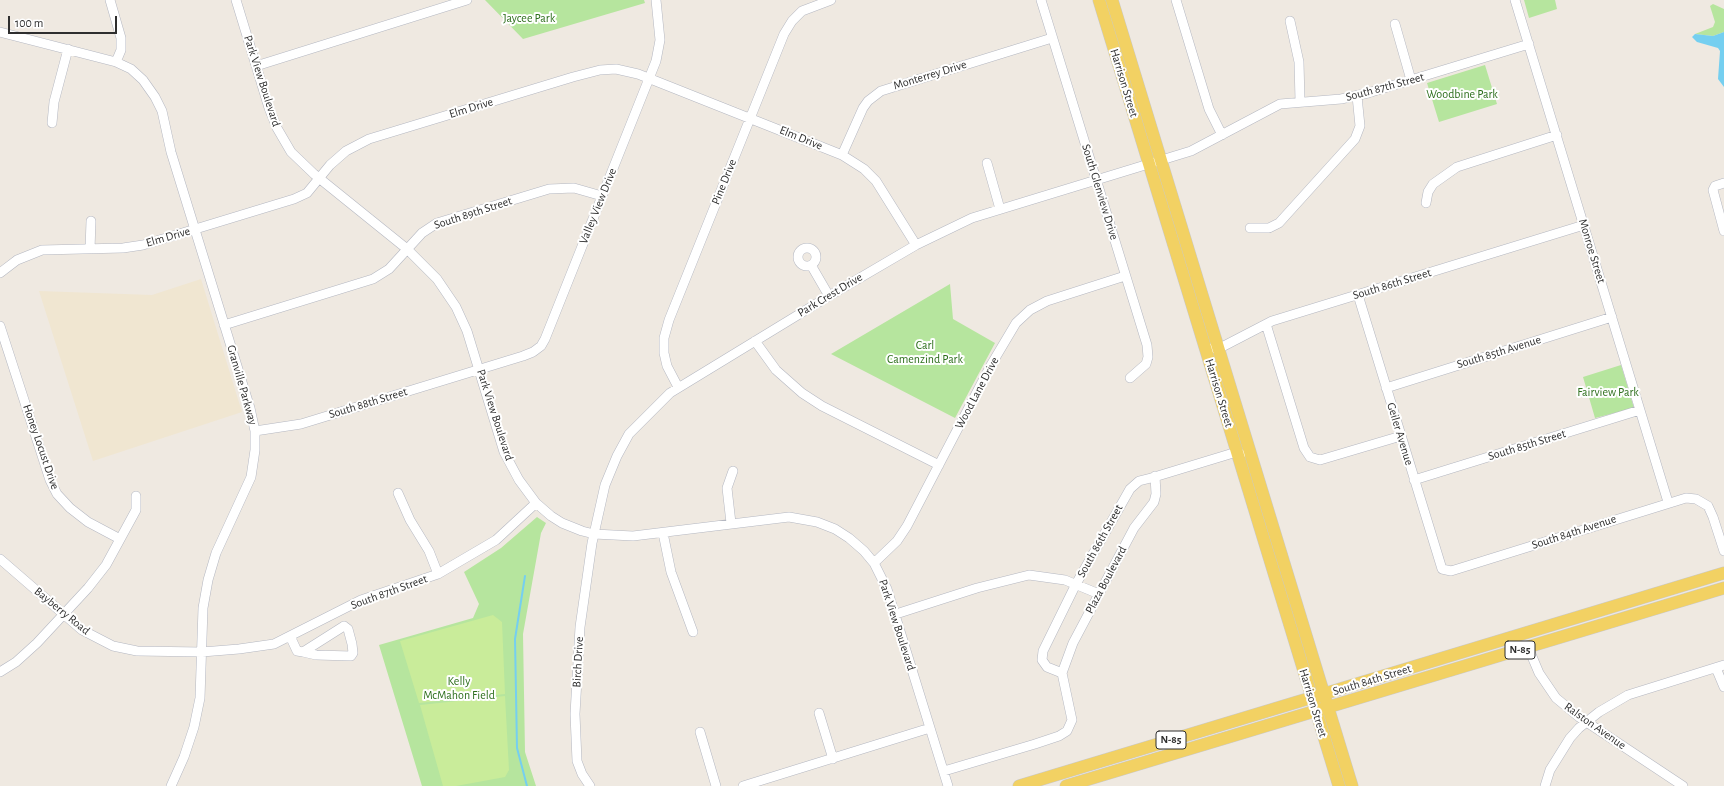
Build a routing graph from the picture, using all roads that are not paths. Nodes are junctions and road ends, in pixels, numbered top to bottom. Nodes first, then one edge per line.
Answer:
1 (110, 0) edge
2 (236, 0) edge
3 (467, 0) edge
4 (656, 0) edge
5 (831, 0) edge
6 (1041, 0) edge
7 (1099, 0) edge
8 (1112, 0) edge
9 (1176, 0) edge
10 (1515, 0) edge
11 (1290, 21) dead end
12 (1395, 24) dead end
13 (0, 32) edge
14 (1052, 38) junction
15 (1529, 44) junction
16 (68, 49) junction
17 (116, 62) junction
18 (256, 66) junction
19 (650, 79) junction
20 (1411, 80) junction
21 (1356, 96) junction
22 (1300, 101) junction
23 (750, 118) junction
24 (52, 123) dead end
25 (1557, 135) junction
26 (1222, 136) junction
27 (842, 155) junction
28 (987, 163) dead end
29 (1155, 163) junction
30 (319, 178) junction
31 (1096, 181) junction
32 (1724, 183) edge
33 (602, 196) junction
34 (1426, 204) dead end
35 (1000, 209) junction
36 (91, 221) dead end
37 (1584, 225) junction
38 (1250, 228) dead end
39 (195, 229) junction
40 (1724, 231) edge
41 (916, 245) junction
42 (90, 248) junction
43 (406, 249) junction
44 (811, 265) dead end
45 (0, 273) edge
46 (1125, 276) junction
47 (1358, 295) junction
48 (829, 296) junction
49 (1612, 317) junction
50 (1266, 324) junction
51 (224, 325) junction
52 (0, 326) edge
53 (755, 341) junction
54 (1204, 346) junction
55 (1218, 349) junction
56 (479, 370) junction
57 (1130, 378) dead end
58 (678, 388) junction
59 (1386, 388) junction
60 (1640, 410) junction
61 (255, 431) junction
62 (1401, 436) junction
63 (1237, 452) junction
64 (1251, 456) junction
65 (939, 465) junction
66 (733, 471) dead end
67 (1155, 476) junction
68 (1414, 480) junction
69 (398, 493) dead end
70 (136, 496) dead end
71 (1668, 502) junction
72 (536, 503) junction
73 (731, 523) junction
74 (1721, 532) edge
75 (663, 533) junction
76 (594, 534) junction
77 (120, 539) junction
78 (1724, 551) edge
79 (0, 559) edge
80 (874, 563) junction
81 (1446, 571) joint
82 (1724, 573) edge
83 (438, 574) junction
84 (1076, 584) junction
85 (1724, 588) edge
86 (1098, 594) junction
87 (1601, 610) junction
88 (896, 614) junction
89 (63, 615) junction
90 (693, 632) dead end
91 (290, 636) junction
92 (1528, 647) junction
93 (202, 652) junction
94 (303, 652) junction
95 (1720, 666) edge
96 (0, 672) edge
97 (1062, 673) junction
98 (1724, 687) edge
99 (1318, 696) junction
100 (1328, 708) junction
101 (1316, 712) junction
102 (819, 713) dead end
103 (1586, 722) junction
104 (930, 728) junction
105 (700, 732) dead end
106 (833, 758) junction
107 (944, 771) junction
108 (1677, 784) edge
109 (171, 786) edge
110 (590, 786) edge
111 (716, 786) edge
112 (743, 786) edge
113 (948, 786) edge
114 (1019, 786) edge
115 (1066, 786) edge
116 (1339, 786) edge
117 (1352, 786) edge
118 (1545, 786) edge

1 - 17 street
2 - 18 street, Park View Boulevard
3 - 18 street
4 - 19 street, Valley View Drive
5 - 23 street, Pine Drive
6 - 14 street, South Glenview Drive
7 - 29 main road, Harrison Street
8 - 29 main road, Harrison Street
9 - 26 street
10 - 15 street, Monroe Street
11 - 22 street
12 - 20 street
13 - 16 street, Granville Parkway
14 - 27 street, Monterrey Drive
14 - 31 street, South Glenview Drive
15 - 20 street, South 87th Street
15 - 25 street, Monroe Street
16 - 17 street, Granville Parkway
16 - 24 street
17 - 39 street, Granville Parkway
18 - 30 street, Park View Boulevard
19 - 23 street, Elm Drive
19 - 30 street, Elm Drive
19 - 33 street, Valley View Drive
20 - 21 street, South 87th Street
21 - 22 street, South 87th Street
21 - 38 street
22 - 26 street, South 87th Street
23 - 27 street, Elm Drive
23 - 58 street, Pine Drive
25 - 34 street
25 - 37 street, Monroe Street
26 - 29 street, South 87th Street
27 - 41 street, Elm Drive
28 - 35 street
29 - 31 street, Park Crest Drive
29 - 54 main road, Harrison Street
29 - 55 main road, Harrison Street
30 - 39 street, Elm Drive
30 - 43 street, Park View Boulevard
31 - 35 street, Park Crest Drive
31 - 46 street, South Glenview Drive
32 - 40 street
33 - 43 street, South 89th Street
33 - 56 street, Valley View Drive
35 - 41 street, Park Crest Drive
36 - 42 street
37 - 47 street, South 86th Street
37 - 49 street, Monroe Street
39 - 42 street, Elm Drive
39 - 51 street, Granville Parkway
41 - 48 street, Park Crest Drive
42 - 45 street, Elm Drive
43 - 51 street, South 89th Street
43 - 56 street, Park View Boulevard
44 - 48 street
46 - 57 street, South Glenview Drive
46 - 65 street, Wood Lane Drive
47 - 50 street, South 86th Street
47 - 59 street, Geiler Avenue
48 - 53 street, Park Crest Drive
49 - 59 street, South 85th Avenue
49 - 60 street, Monroe Street
50 - 55 street, South 86th Street
50 - 62 street
51 - 61 street, Granville Parkway
52 - 77 street, Honey Locust Drive
53 - 58 street, Park Crest Drive
53 - 65 street
54 - 55 street
54 - 63 main road, Harrison Street
55 - 64 main road, Harrison Street
56 - 61 street, South 88th Street
56 - 72 street, Park View Boulevard
58 - 76 street, Park Crest Drive
59 - 62 street, Geiler Avenue
60 - 68 street, South 85th Street
60 - 71 street, Monroe Street
61 - 93 street, Granville Parkway
62 - 68 street, Geiler Avenue
63 - 64 street
63 - 67 street, South 86th Street
63 - 99 main road, Harrison Street
64 - 99 main road, Harrison Street
65 - 80 street, Wood Lane Drive
66 - 73 street
67 - 84 street, South 86th Street
67 - 86 street, Plaza Boulevard
68 - 81 street, Geiler Avenue
69 - 83 street
70 - 77 street
71 - 74 street, South 84th Avenue
71 - 81 street, South 84th Avenue
72 - 76 street, Park View Boulevard
72 - 83 street, South 87th Street
73 - 75 street, Park View Boulevard
73 - 80 street, Park View Boulevard
74 - 78 street
75 - 76 street, Park View Boulevard
75 - 90 street
76 - 110 street, Birch Drive
77 - 89 street
79 - 89 street, Bayberry Road
80 - 88 street, Park View Boulevard
82 - 87 main road, South 84th Street / N-85
83 - 91 street, South 87th Street
84 - 86 street
84 - 88 street, South 86th Street
84 - 97 street
85 - 92 main road, South 84th Street / N-85
86 - 97 street, Plaza Boulevard
87 - 92 main road
87 - 99 main road, South 84th Street / N-85
88 - 104 street, Park View Boulevard
89 - 93 street, Bayberry Road
89 - 96 street
91 - 93 street, South 87th Street
91 - 94 street
92 - 100 main road, South 84th Street / N-85
92 - 103 street, Ralston Avenue
93 - 109 street, Granville Parkway
94 - 94 street
95 - 98 street
95 - 103 street
97 - 107 street, Plaza Boulevard
99 - 100 main road, Harrison Street
99 - 101 main road, Harrison Street
99 - 114 main road, South 84th Street / N-85
100 - 101 main road, South 84th Street / N-85
100 - 117 main road, Harrison Street
101 - 115 main road, South 84th Street / N-85
101 - 116 main road, Harrison Street
102 - 106 street
103 - 108 street, Ralston Avenue
103 - 118 street
104 - 106 street
104 - 107 street, Park View Boulevard
105 - 111 street
106 - 112 street
107 - 113 street, Park View Boulevard

